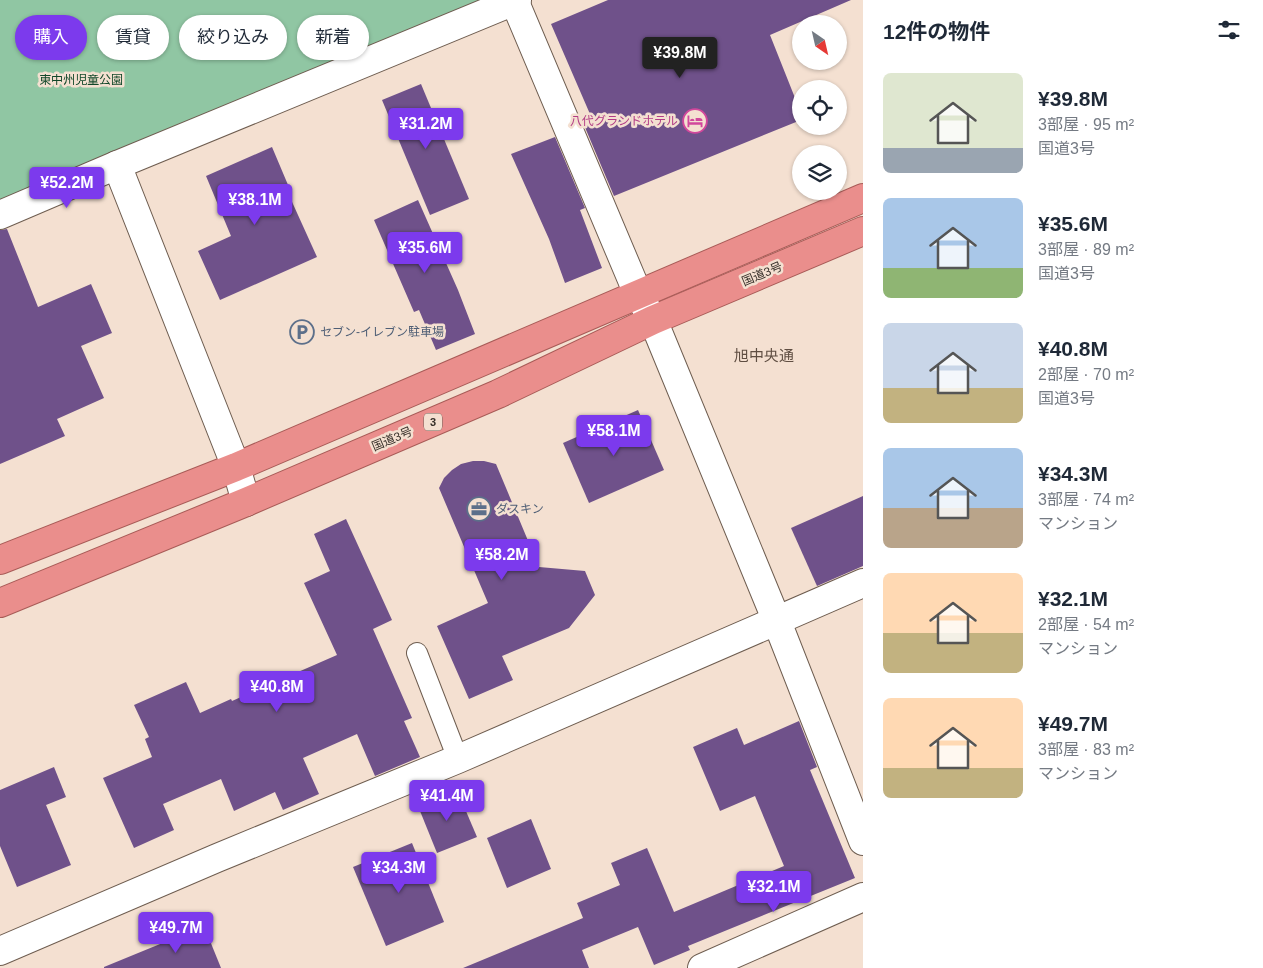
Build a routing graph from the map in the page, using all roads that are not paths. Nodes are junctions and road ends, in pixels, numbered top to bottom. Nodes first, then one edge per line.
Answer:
1 (515, 0) edge
2 (117, 165) junction
3 (863, 198) edge
4 (0, 215) edge
5 (863, 231) edge
6 (638, 294) junction
7 (653, 320) junction
8 (236, 467) junction
9 (246, 502) junction
10 (0, 560) edge
11 (863, 583) edge
12 (0, 603) edge
13 (776, 619) junction
14 (417, 653) dead end
15 (458, 759) junction
16 (863, 841) edge
17 (863, 897) edge
18 (0, 951) edge
19 (0, 964) edge
20 (2, 968) edge
21 (702, 968) edge

1 - 2 street
1 - 6 street
2 - 4 street
2 - 8 street
3 - 6 highway
5 - 7 highway, 国道3号 / 3
6 - 7 street
6 - 8 highway
7 - 9 highway, 国道3号 / 3
7 - 13 street
8 - 9 street
8 - 10 highway
9 - 12 highway, 国道3号 / 3
11 - 13 street
13 - 15 street
13 - 16 street
14 - 15 lane
15 - 18 street
17 - 21 street
19 - 20 street

